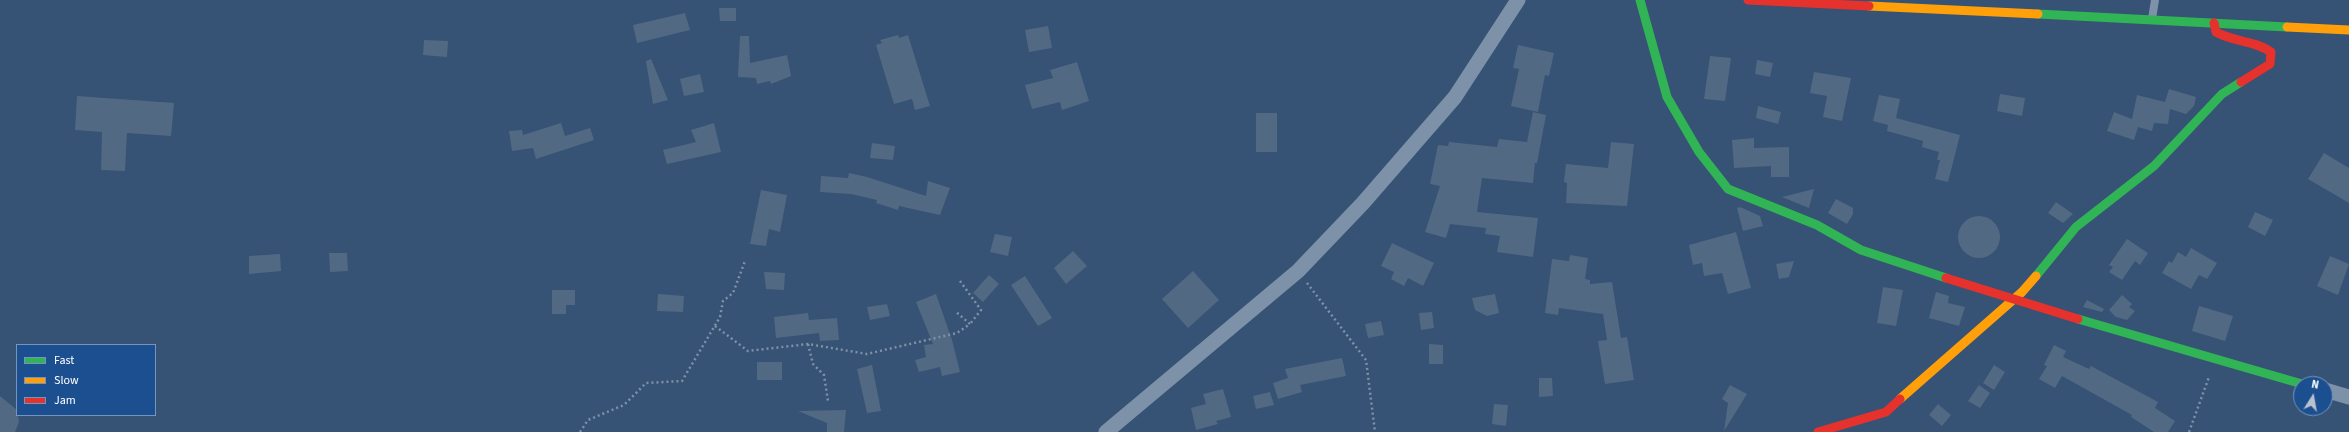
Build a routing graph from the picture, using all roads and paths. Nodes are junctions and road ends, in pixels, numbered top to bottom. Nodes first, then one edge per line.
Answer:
1 (1518, 0) edge
2 (1640, 0) edge
3 (1748, 0) edge
4 (2155, 0) edge
5 (2152, 20) junction
6 (2214, 23) junction
7 (2349, 30) edge
8 (745, 262) dead end
9 (1298, 271) junction
10 (960, 281) dead end
11 (2014, 300) junction
12 (955, 311) dead end
13 (970, 324) junction
14 (715, 326) junction
15 (808, 344) junction
16 (2216, 360) junction
17 (2293, 381) edge
18 (2333, 392) edge
19 (2349, 397) edge
20 (828, 401) dead end
21 (1822, 431) edge
22 (580, 432) edge
23 (1106, 432) edge
24 (1374, 432) edge
25 (2189, 432) edge

1 - 9 street
2 - 11 street
3 - 5 street
4 - 5 lane
5 - 6 street
6 - 7 street
6 - 11 street
8 - 14 path
9 - 23 street
9 - 24 path
10 - 13 path
11 - 16 street
11 - 21 street
12 - 13 path
13 - 15 path
14 - 15 path
14 - 22 path
15 - 20 path
16 - 17 street
16 - 25 path
18 - 19 street

